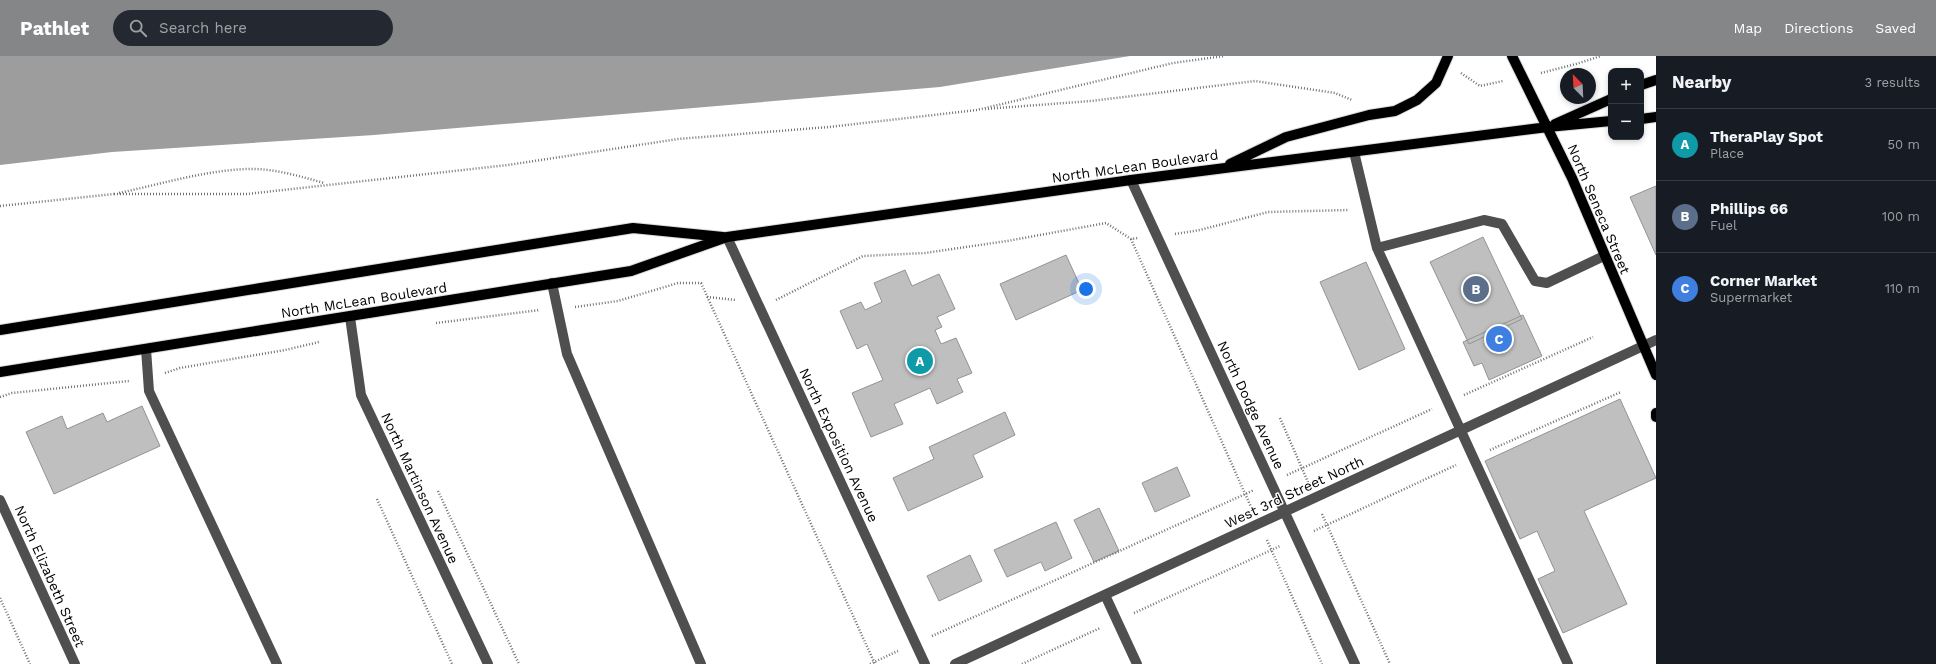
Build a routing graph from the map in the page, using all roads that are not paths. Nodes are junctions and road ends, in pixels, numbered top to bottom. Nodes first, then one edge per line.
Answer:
1 (1448, 56) edge
2 (1512, 56) edge
3 (1656, 80) edge
4 (1644, 84) edge
5 (1608, 100) edge
6 (1656, 117) edge
7 (1644, 119) edge
8 (1608, 121) edge
9 (1548, 127) junction
10 (1354, 152) junction
11 (1222, 168) junction
12 (1131, 180) junction
13 (727, 237) junction
14 (1377, 248) junction
15 (1604, 256) junction
16 (552, 283) junction
17 (350, 317) junction
18 (0, 330) edge
19 (1656, 340) edge
20 (1644, 346) junction
21 (146, 349) junction
22 (0, 372) edge
23 (1656, 375) edge
24 (1656, 413) edge
25 (1656, 417) edge
26 (1461, 430) junction
27 (0, 500) edge
28 (1286, 511) junction
29 (1105, 595) junction
30 (75, 664) edge
31 (277, 664) edge
32 (488, 664) edge
33 (701, 664) edge
34 (925, 664) edge
35 (955, 664) edge
36 (1137, 664) edge
37 (1355, 664) edge
38 (1568, 664) edge

1 - 11 main road
2 - 9 main road, North Seneca Street
3 - 4 main road
5 - 9 main road
6 - 7 main road
8 - 9 main road
9 - 10 main road, North McLean Boulevard
9 - 15 main road, North Seneca Street
10 - 11 main road, North McLean Boulevard
10 - 14 street
11 - 12 main road, North McLean Boulevard
12 - 13 main road, North McLean Boulevard
12 - 28 street, North Dodge Avenue
13 - 16 main road, North McLean Boulevard
13 - 18 main road, North McLean Boulevard
13 - 34 street, North Exposition Avenue
14 - 15 street
14 - 26 street
15 - 20 main road, North Seneca Street
16 - 17 main road, North McLean Boulevard
16 - 33 street
17 - 21 main road, North McLean Boulevard
17 - 32 street, North Martinson Avenue
19 - 20 street, West 3rd Street North
20 - 23 main road, North Seneca Street
20 - 26 street, West 3rd Street North
21 - 22 main road, North McLean Boulevard
21 - 31 street
24 - 25 main road
26 - 28 street, West 3rd Street North
26 - 38 street
27 - 30 street, North Elizabeth Street
28 - 29 street, West 3rd Street North
28 - 37 street, North Dodge Avenue
29 - 35 street, West 3rd Street North
29 - 36 street

